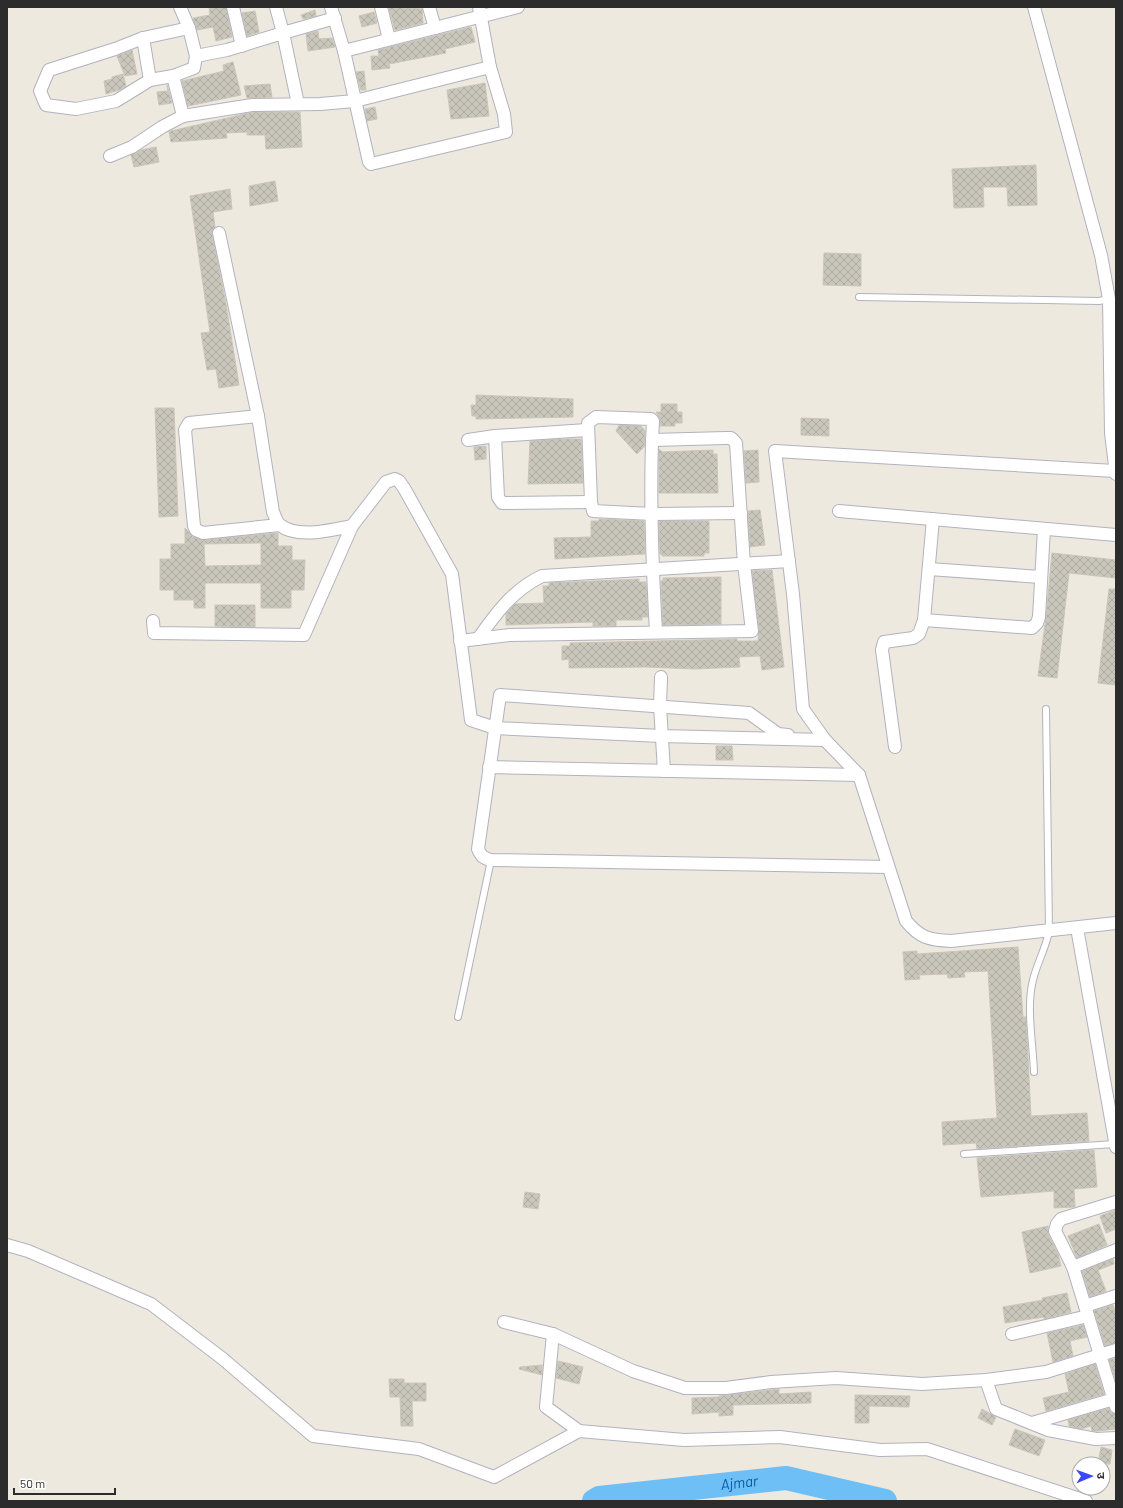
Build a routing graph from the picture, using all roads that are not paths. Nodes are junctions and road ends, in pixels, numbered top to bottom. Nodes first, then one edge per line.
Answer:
1 (180, 7) edge
2 (233, 7) edge
3 (276, 7) edge
4 (381, 7) edge
5 (429, 7) edge
6 (518, 7) edge
7 (1034, 7) edge
8 (480, 12) edge
9 (333, 13) edge
10 (189, 28) junction
11 (435, 28) junction
12 (282, 33) junction
13 (143, 38) junction
14 (389, 39) junction
15 (242, 46) junction
16 (344, 51) junction
17 (196, 56) junction
18 (490, 67) junction
19 (173, 76) junction
20 (150, 80) junction
21 (354, 101) junction
22 (298, 104) junction
23 (183, 116) junction
24 (110, 156) dead end
25 (218, 233) dead end
26 (859, 297) dead end
27 (1109, 299) junction
28 (258, 416) junction
29 (587, 430) junction
30 (495, 436) junction
31 (468, 440) dead end
32 (652, 440) junction
33 (1116, 473) edge
34 (591, 502) junction
35 (839, 511) dead end
36 (741, 513) junction
37 (652, 514) junction
38 (933, 519) junction
39 (279, 525) junction
40 (352, 526) junction
41 (1044, 529) junction
42 (1116, 535) edge
43 (789, 561) junction
44 (744, 564) junction
45 (653, 568) junction
46 (929, 569) junction
47 (1041, 577) junction
48 (924, 620) junction
49 (153, 621) dead end
50 (656, 632) junction
51 (478, 639) junction
52 (460, 641) junction
53 (661, 677) dead end
54 (660, 706) junction
55 (1046, 709) dead end
56 (495, 728) junction
57 (662, 736) junction
58 (825, 740) junction
59 (895, 748) dead end
60 (489, 767) junction
61 (664, 771) junction
62 (859, 775) junction
63 (491, 860) junction
64 (888, 867) junction
65 (1116, 923) edge
66 (1077, 928) junction
67 (1049, 931) junction
68 (458, 1017) dead end
69 (1034, 1072) dead end
70 (1116, 1145) edge
71 (964, 1154) dead end
72 (1116, 1202) edge
73 (7, 1245) edge
74 (1116, 1250) edge
75 (1073, 1267) junction
76 (1116, 1296) edge
77 (1086, 1311) junction
78 (504, 1322) dead end
79 (552, 1334) junction
80 (1012, 1334) dead end
81 (1116, 1350) edge
82 (1100, 1356) junction
83 (986, 1380) junction
84 (1115, 1404) edge
85 (1032, 1423) junction
86 (579, 1431) junction
87 (1116, 1438) edge
88 (1086, 1501) edge

1 - 10 street
2 - 15 street
3 - 12 street
4 - 14 street
5 - 11 street
6 - 8 street
7 - 27 street
8 - 11 street
8 - 18 street
9 - 12 street
9 - 16 street
10 - 13 street
10 - 17 street
11 - 14 street
12 - 15 street
12 - 22 street
13 - 20 street
13 - 20 street
14 - 16 street
15 - 17 street
16 - 21 street
17 - 19 street
18 - 21 street
18 - 21 street
19 - 20 street
19 - 23 street
21 - 22 street
22 - 23 street
23 - 24 street
25 - 28 street
26 - 27 lane
27 - 33 street
28 - 39 street
28 - 39 street
29 - 30 street
29 - 32 street
29 - 34 street
30 - 31 street
30 - 34 street
32 - 36 street
32 - 37 street
33 - 43 street
34 - 37 street
35 - 38 street
36 - 37 street
36 - 44 street
37 - 45 street
38 - 41 street
38 - 46 street
39 - 40 street
40 - 49 street
40 - 52 street
41 - 42 street
41 - 47 street
43 - 44 street
43 - 58 street
44 - 45 street
44 - 50 street
45 - 50 street
45 - 51 street
46 - 47 street
46 - 48 street
47 - 48 street
48 - 59 street
50 - 51 street
51 - 52 street
52 - 56 street
53 - 54 street
54 - 56 street
54 - 57 street
54 - 58 street
55 - 67 lane
56 - 57 street
56 - 60 street
57 - 58 street
57 - 61 street
58 - 62 street
60 - 61 street
60 - 63 street
61 - 62 street
62 - 64 street
63 - 64 street
63 - 68 lane
64 - 67 street
65 - 66 street
66 - 67 street
66 - 70 street
67 - 69 lane
70 - 71 lane
72 - 75 street
73 - 86 street
74 - 75 street
75 - 77 street
76 - 77 street
77 - 80 street
77 - 82 street
78 - 79 street
79 - 83 street
79 - 86 street
81 - 82 street
82 - 83 street
82 - 84 street
83 - 85 street
84 - 85 street
85 - 87 street
86 - 88 street

